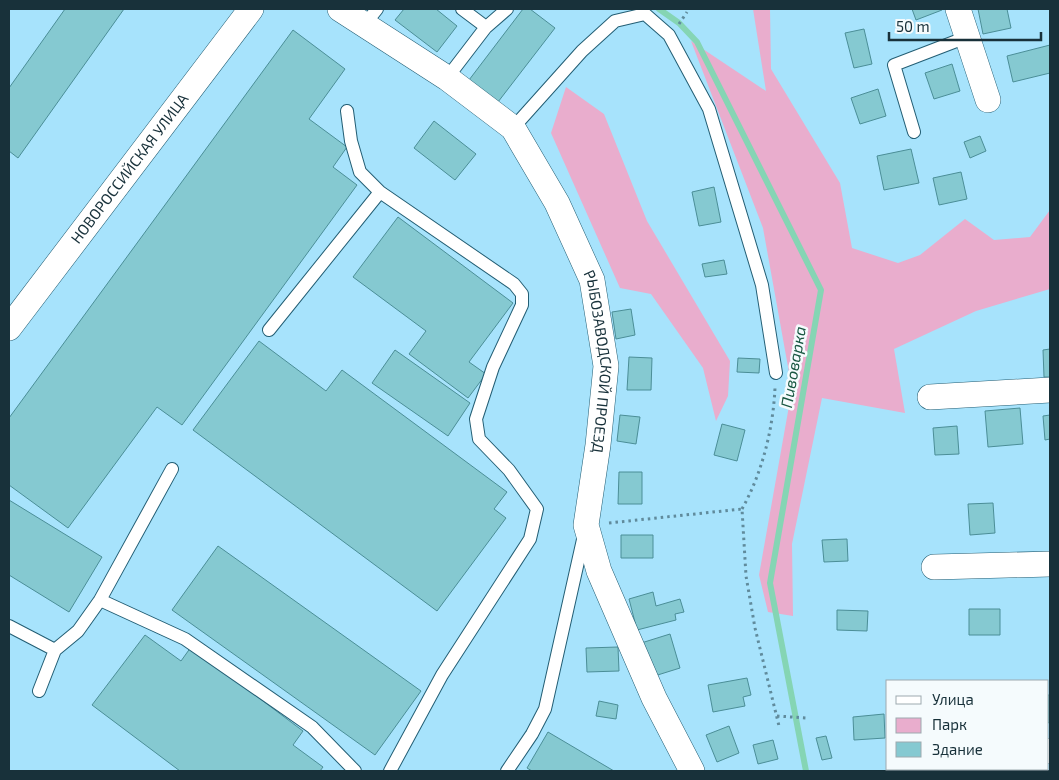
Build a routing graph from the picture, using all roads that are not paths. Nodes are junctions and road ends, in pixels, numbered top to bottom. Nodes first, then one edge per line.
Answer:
1 (251, 9) edge
2 (340, 9) edge
3 (462, 9) edge
4 (507, 9) edge
5 (958, 9) edge
6 (371, 17) edge
7 (484, 29) junction
8 (967, 37) junction
9 (447, 78) junction
10 (988, 100) dead end
11 (347, 111) dead end
12 (513, 128) junction
13 (914, 132) dead end
14 (380, 192) junction
15 (9, 328) edge
16 (269, 330) dead end
17 (776, 373) road end
18 (1050, 390) edge
19 (930, 397) dead end
20 (172, 469) dead end
21 (586, 525) junction
22 (1050, 564) edge
23 (934, 567) dead end
24 (100, 600) junction
25 (9, 626) edge
26 (55, 650) junction
27 (39, 691) dead end
28 (355, 771) edge
29 (390, 771) edge
30 (507, 771) edge
31 (692, 771) edge

1 - 15 street, НОВОРОССИЙСКАЯ УЛИЦА
2 - 6 street, РЫБОЗАВОДСКОЙ ПРОЕЗД
3 - 7 lane
4 - 7 lane
5 - 8 street
6 - 9 street, РЫБОЗАВОДСКОЙ ПРОЕЗД
7 - 9 lane
8 - 10 street
8 - 13 lane
9 - 12 street, РЫБОЗАВОДСКОЙ ПРОЕЗД
11 - 14 lane
12 - 17 lane
12 - 21 street, РЫБОЗАВОДСКОЙ ПРОЕЗД
14 - 16 lane
14 - 29 lane
18 - 19 street
20 - 24 lane
21 - 30 lane
21 - 31 street, РЫБОЗАВОДСКОЙ ПРОЕЗД
22 - 23 street
24 - 26 lane
24 - 28 lane
25 - 26 lane
26 - 27 lane

